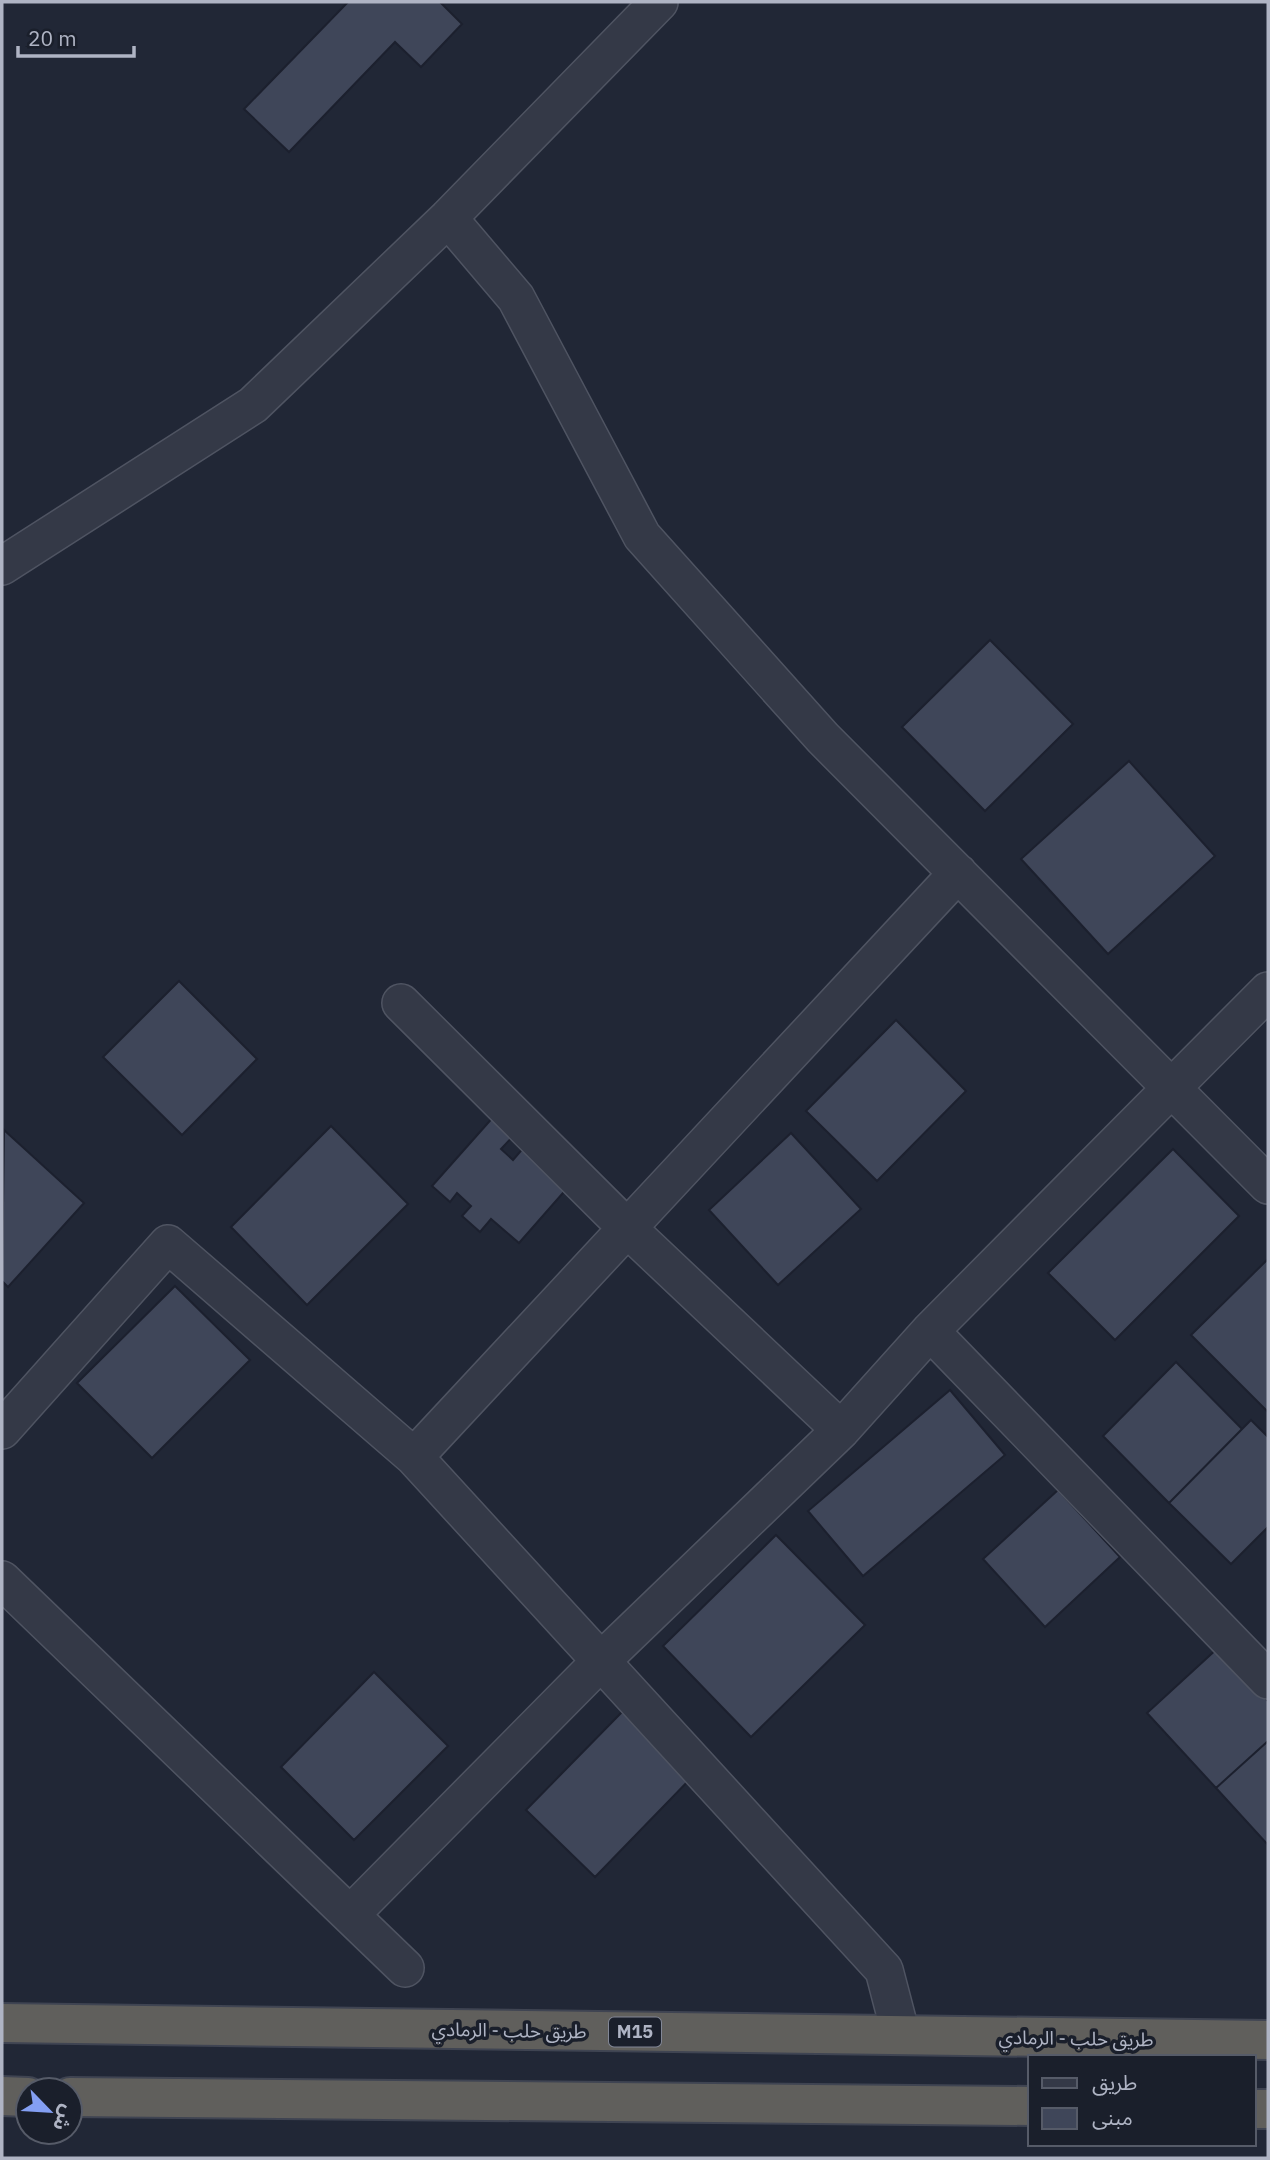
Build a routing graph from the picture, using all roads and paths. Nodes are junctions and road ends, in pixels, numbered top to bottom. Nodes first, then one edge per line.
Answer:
1 (659, 2) edge
2 (448, 218) junction
3 (2, 566) edge
4 (958, 873) junction
5 (1268, 991) edge
6 (401, 1003) dead end
7 (1172, 1088) junction
8 (1268, 1185) edge
9 (626, 1227) junction
10 (930, 1331) junction
11 (2, 1430) edge
12 (841, 1430) junction
13 (414, 1457) junction
14 (2, 1580) edge
15 (601, 1661) junction
16 (1268, 1680) edge
17 (349, 1914) junction
18 (405, 1968) dead end
19 (2, 2023) edge
20 (901, 2035) junction
21 (1268, 2040) edge
22 (84, 2097) edge
23 (1028, 2106) edge

1 - 2 street
2 - 3 street
2 - 4 street
4 - 7 street
4 - 9 street
5 - 7 street
6 - 9 street
7 - 8 street
7 - 10 street
9 - 12 street
9 - 13 street
10 - 12 street
10 - 16 street
11 - 13 street
12 - 15 street
13 - 15 street
14 - 17 street
15 - 17 street
15 - 20 street
17 - 18 street
19 - 20 highway, طريق حلب - الرمادي / M15
20 - 21 highway, طريق حلب - الرمادي / M15
22 - 23 highway

